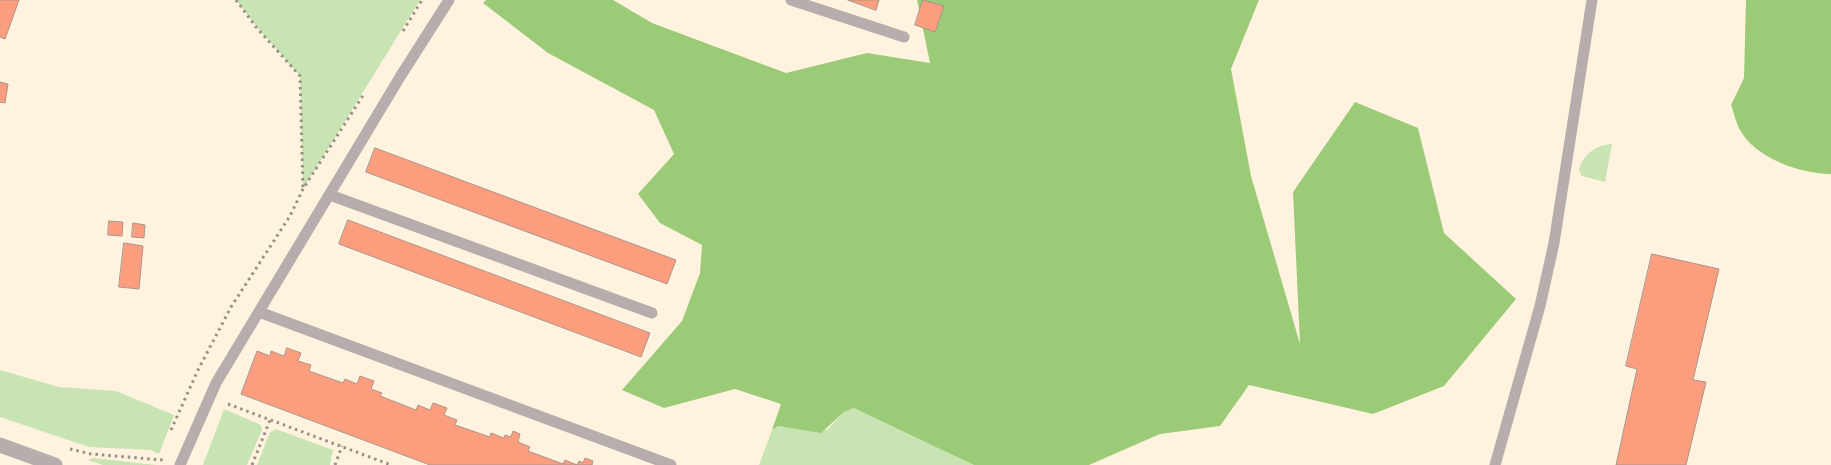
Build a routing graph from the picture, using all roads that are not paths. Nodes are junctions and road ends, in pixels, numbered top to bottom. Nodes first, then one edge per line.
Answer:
1 (449, 0) edge
2 (791, 0) edge
3 (1592, 0) edge
4 (904, 37) dead end
5 (330, 195) junction
6 (259, 312) junction
7 (652, 313) dead end
8 (0, 445) edge
9 (55, 465) edge
10 (180, 465) edge
11 (671, 465) edge
12 (1495, 465) edge

1 - 5 lane
2 - 4 lane
3 - 12 lane
5 - 6 lane
5 - 7 lane
6 - 10 lane
6 - 11 lane
8 - 9 street

